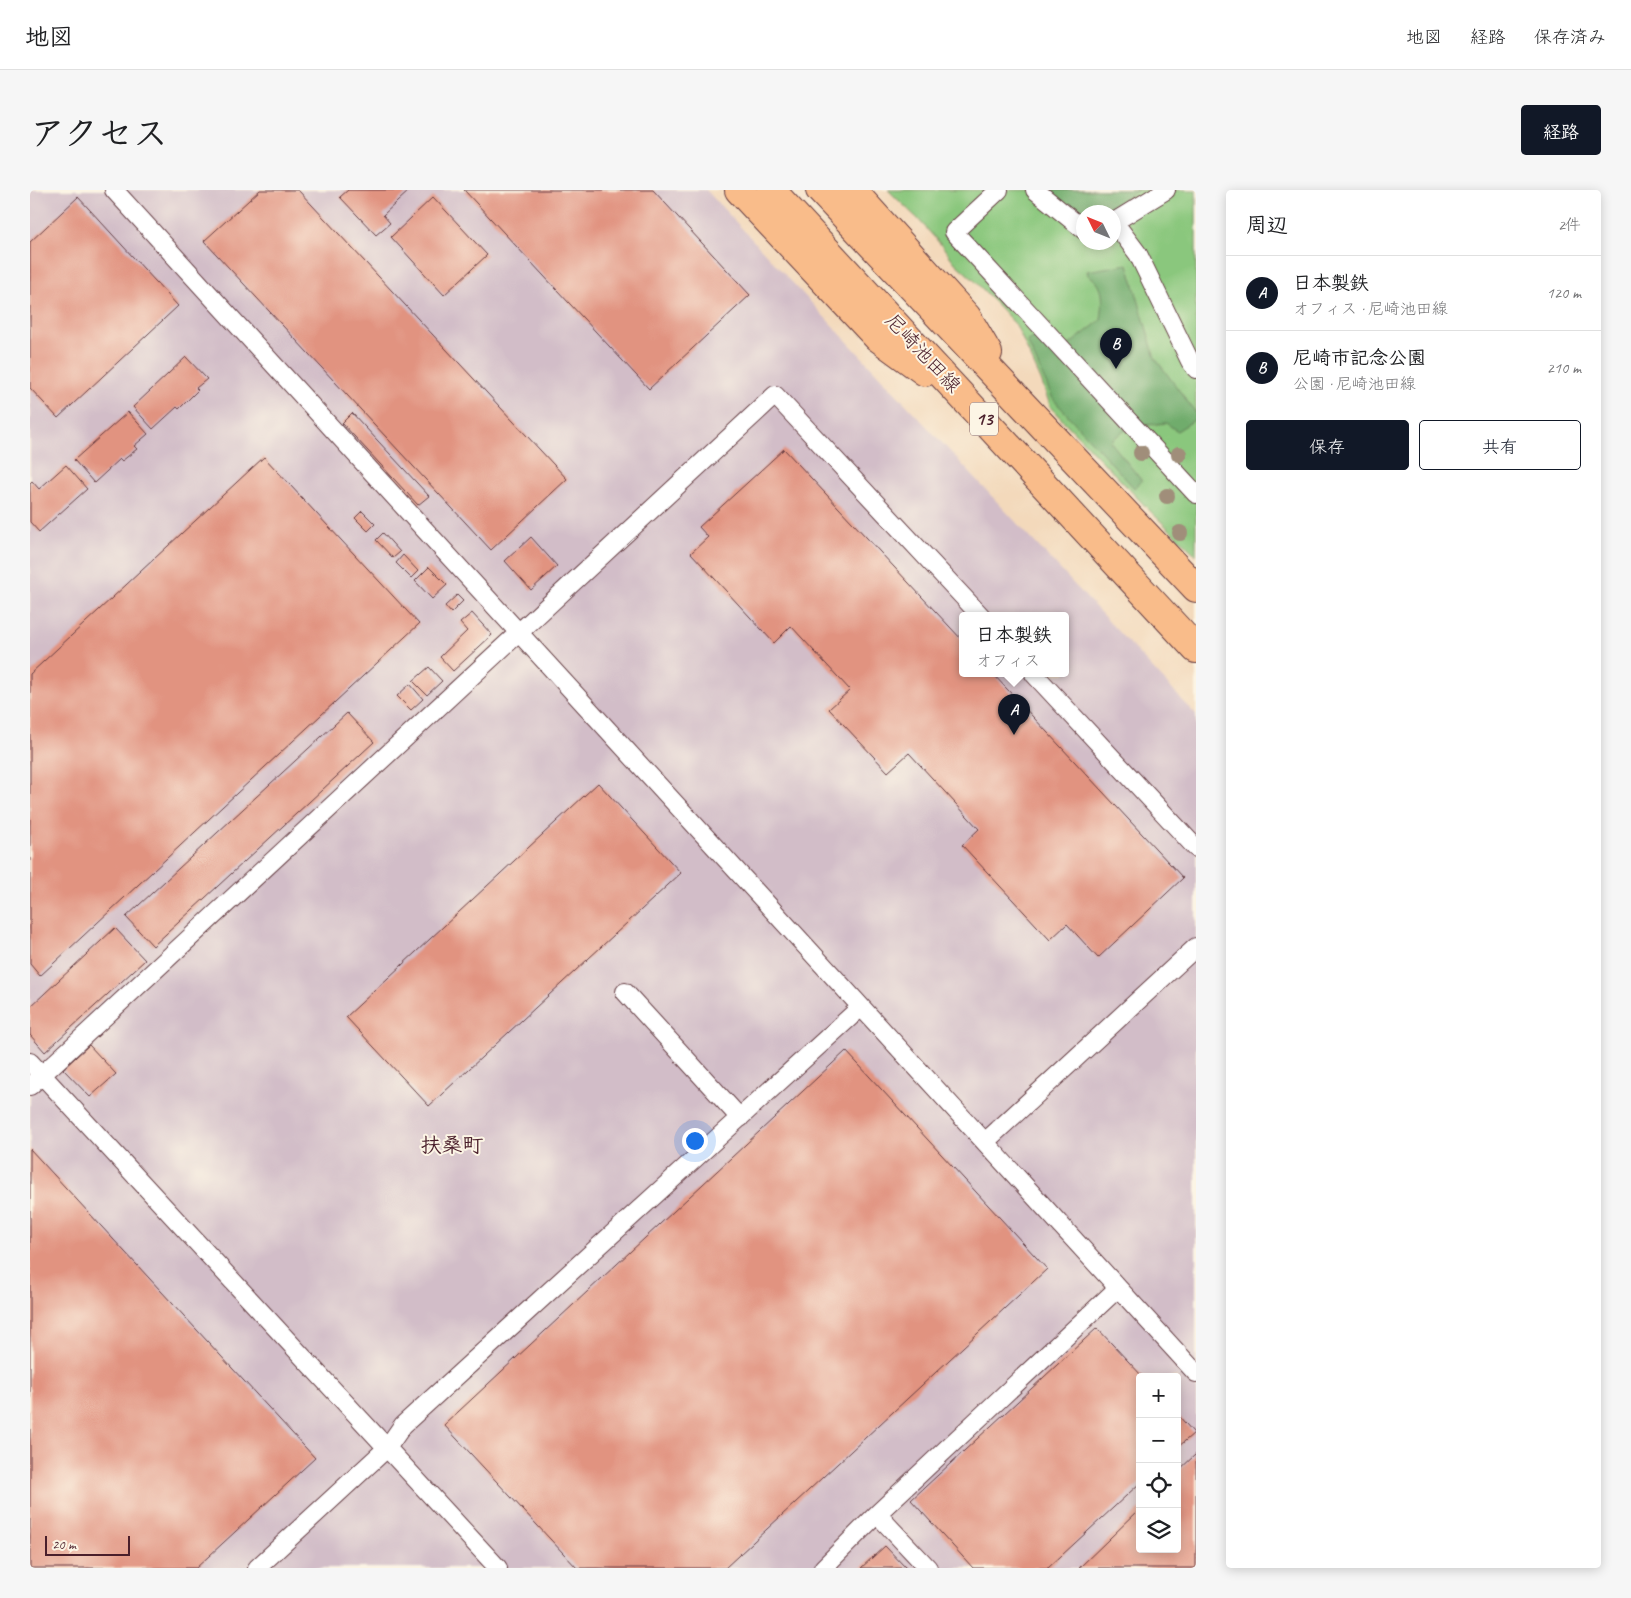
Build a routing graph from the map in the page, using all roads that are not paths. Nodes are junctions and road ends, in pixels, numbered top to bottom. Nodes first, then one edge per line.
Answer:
1 (114, 190) edge
2 (739, 190) edge
3 (771, 190) edge
4 (820, 190) edge
5 (852, 190) edge
6 (999, 190) edge
7 (1035, 190) edge
8 (1166, 190) edge
9 (1121, 218) edge
10 (1076, 223) edge
11 (1121, 231) edge
12 (1196, 369) edge
13 (1012, 395) junction
14 (975, 408) junction
15 (1192, 481) edge
16 (1196, 588) edge
17 (976, 612) edge
18 (519, 633) junction
19 (1196, 649) edge
20 (1037, 677) edge
21 (1196, 848) edge
22 (1196, 947) edge
23 (625, 992) dead end
24 (861, 1007) junction
25 (30, 1062) edge
26 (36, 1081) edge
27 (740, 1118) junction
28 (985, 1142) junction
29 (1118, 1288) junction
30 (1196, 1373) edge
31 (387, 1448) junction
32 (877, 1514) junction
33 (257, 1568) edge
34 (498, 1568) edge
35 (822, 1568) edge
36 (928, 1568) edge

1 - 18 lane
2 - 14 main road
3 - 14 main road, 尼崎池田線 / 13
4 - 13 main road, 尼崎池田線 / 13
5 - 13 main road
6 - 15 lane
7 - 10 lane
8 - 9 lane
11 - 12 lane
13 - 16 main road, 尼崎池田線 / 13
14 - 19 main road, 尼崎池田線 / 13
17 - 18 lane
18 - 24 lane
18 - 26 lane
20 - 21 lane
22 - 28 lane
23 - 27 lane
24 - 27 lane
24 - 28 lane
25 - 26 lane
26 - 31 lane
27 - 31 lane
28 - 29 lane
29 - 30 lane
29 - 32 lane
31 - 33 lane
31 - 34 lane
32 - 35 lane
32 - 36 lane

